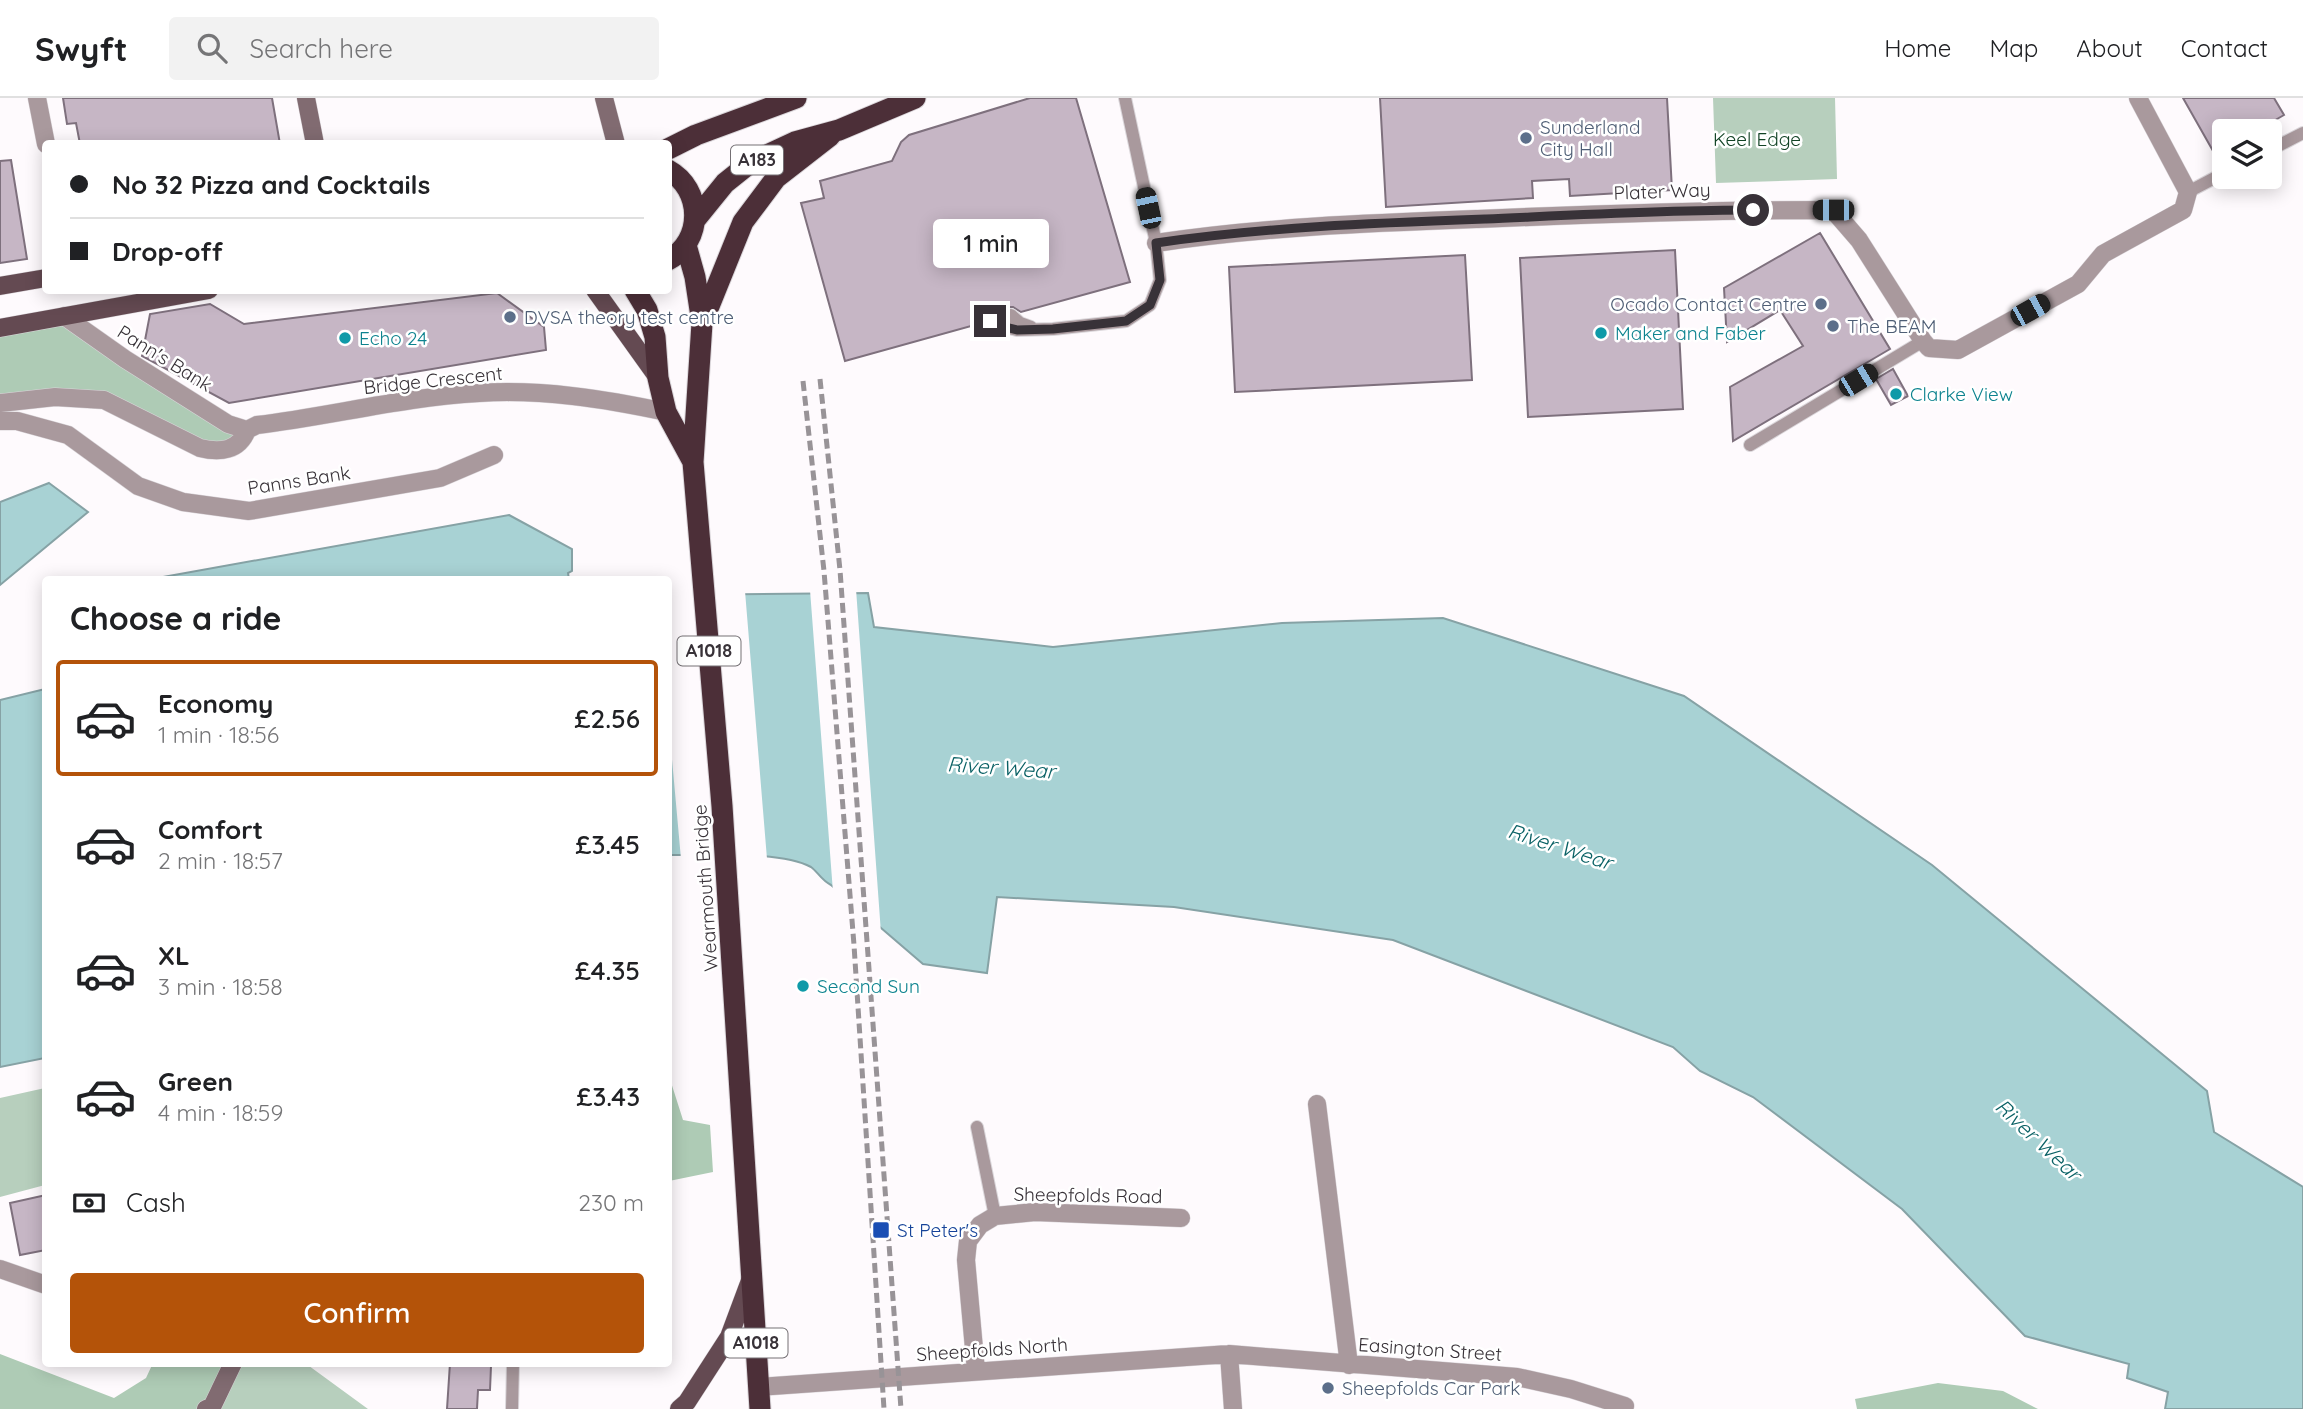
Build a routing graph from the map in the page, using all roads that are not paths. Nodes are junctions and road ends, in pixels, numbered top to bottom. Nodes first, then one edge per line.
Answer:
1 (37, 98) edge
2 (306, 98) edge
3 (604, 98) edge
4 (915, 98) edge
5 (1119, 98) edge
6 (1131, 98) edge
7 (2138, 98) edge
8 (782, 101) edge
9 (1126, 105) edge
10 (839, 130) junction
11 (2303, 133) edge
12 (45, 140) edge
13 (314, 140) edge
14 (615, 140) edge
15 (2282, 144) edge
16 (672, 147) edge
17 (672, 174) edge
18 (2212, 179) edge
19 (2188, 192) junction
20 (695, 220) junction
21 (1156, 243) junction
22 (686, 245) junction
23 (672, 257) edge
24 (42, 279) edge
25 (0, 286) edge
26 (187, 294) edge
27 (598, 294) edge
28 (637, 294) edge
29 (1011, 315) dead end
30 (64, 316) junction
31 (990, 321) dead end
32 (702, 323) junction
33 (0, 328) edge
34 (1055, 329) junction
35 (1923, 341) junction
36 (658, 378) junction
37 (0, 403) edge
38 (666, 412) junction
39 (0, 421) edge
40 (247, 430) junction
41 (1749, 445) dead end
42 (494, 455) dead end
43 (693, 462) junction
44 (1317, 1104) dead end
45 (977, 1127) dead end
46 (995, 1216) junction
47 (1181, 1218) dead end
48 (0, 1269) edge
49 (752, 1278) junction
50 (42, 1284) edge
51 (1229, 1354) junction
52 (1349, 1364) junction
53 (231, 1367) edge
54 (513, 1367) edge
55 (976, 1371) junction
56 (759, 1387) junction
57 (1622, 1408) edge
58 (206, 1409) edge
59 (512, 1409) edge
60 (679, 1409) edge
61 (760, 1409) edge
62 (1234, 1409) edge

1 - 12 street
2 - 13 street
3 - 14 street
4 - 10 highway, A183
5 - 9 lane
6 - 9 lane
7 - 19 street
8 - 16 highway, A183
9 - 21 lane
10 - 20 highway, A183
10 - 32 highway, A1018
11 - 15 lane
17 - 20 highway
18 - 19 lane
19 - 35 street
20 - 22 highway
21 - 34 lane
21 - 35 street, Plater Way
22 - 23 highway
22 - 32 highway, A1018
24 - 25 main road
26 - 30 main road
27 - 36 main road
28 - 36 highway, A1018
29 - 34 lane
30 - 33 main road
30 - 40 street, Pann's Bank
31 - 34 lane
32 - 43 highway, A1018
35 - 41 lane
36 - 38 highway, A1018
37 - 40 street
38 - 40 street, Bridge Crescent
38 - 43 highway, A1018
39 - 42 street, Panns Bank
43 - 49 highway, Wearmouth Bridge / A1018
44 - 52 street
45 - 46 lane
46 - 47 street, Sheepfolds Road
46 - 55 street, Sheepfolds Road
48 - 50 street
49 - 56 highway, A1018
49 - 60 main road
51 - 52 street, Easington Street
51 - 55 street, Sheepfolds North
51 - 62 street
52 - 57 street, Easington Street
53 - 58 street
54 - 59 lane
55 - 56 street, Sheepfolds North
56 - 61 highway, A1018

